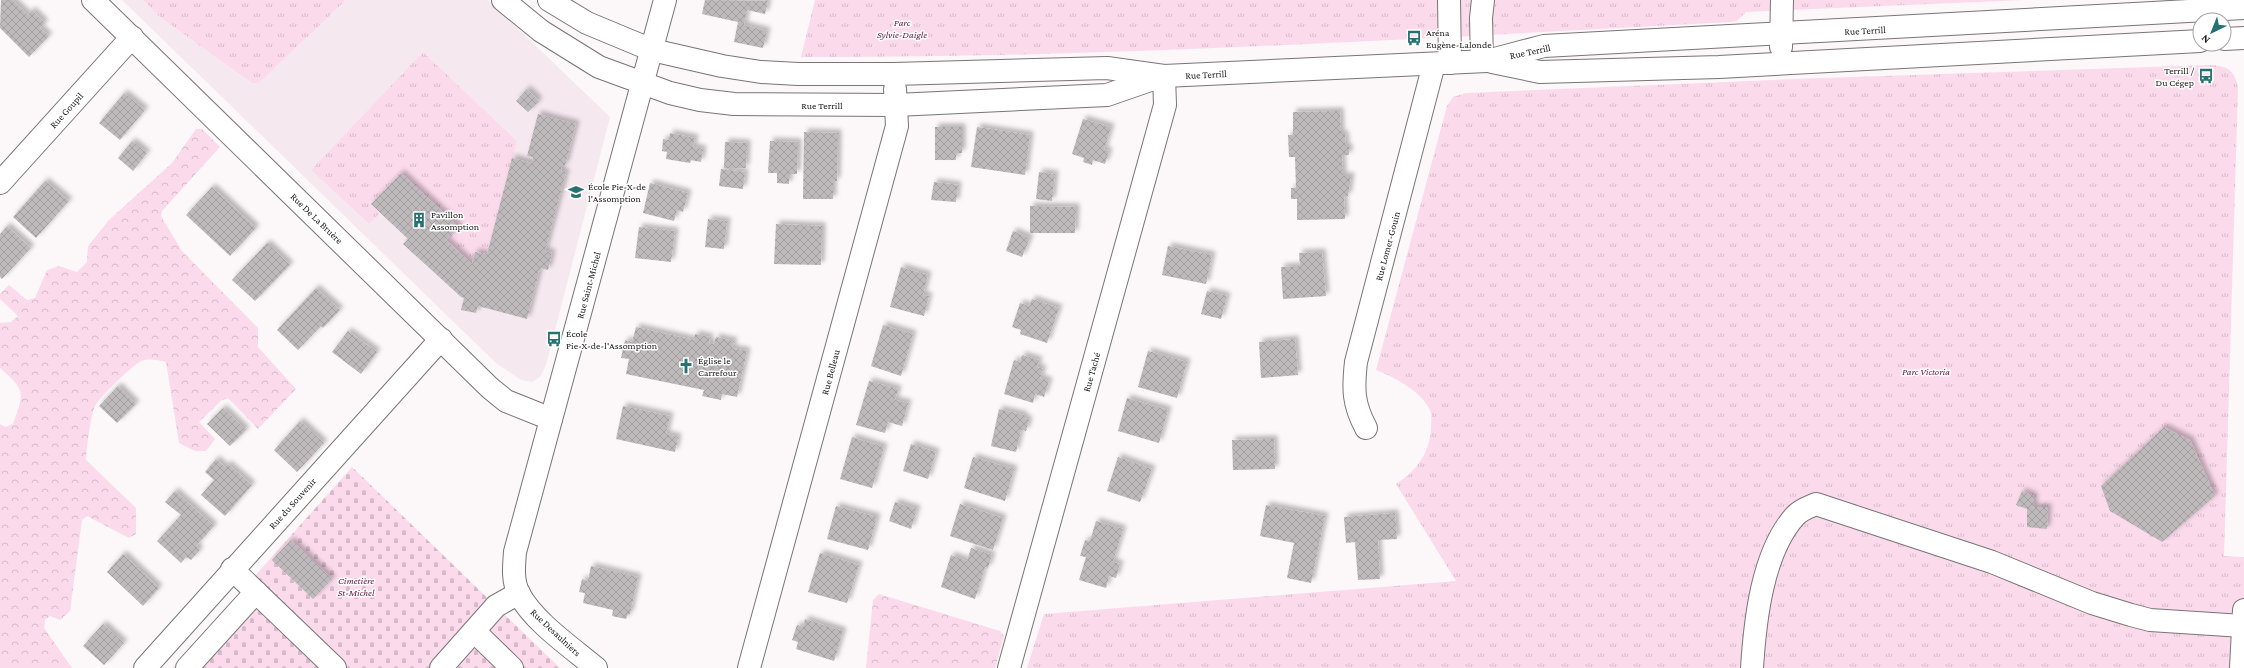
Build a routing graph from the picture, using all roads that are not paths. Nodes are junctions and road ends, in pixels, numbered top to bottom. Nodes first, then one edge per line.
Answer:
1 (93, 0) edge
2 (503, 0) edge
3 (549, 0) edge
4 (665, 0) edge
5 (1449, 0) edge
6 (1483, 0) edge
7 (1782, 0) edge
8 (2244, 8) edge
9 (1782, 33) junction
10 (132, 37) junction
11 (2244, 38) edge
12 (2232, 39) edge
13 (2192, 41) edge
14 (652, 50) junction
15 (1484, 61) junction
16 (1442, 63) junction
17 (1781, 64) junction
18 (894, 74) junction
19 (1164, 76) junction
20 (643, 84) junction
21 (896, 104) junction
22 (0, 183) edge
23 (441, 339) junction
24 (551, 419) junction
25 (1366, 428) dead end
26 (232, 569) junction
27 (256, 592) junction
28 (519, 593) junction
29 (2244, 618) edge
30 (474, 631) junction
31 (145, 668) edge
32 (187, 668) edge
33 (335, 668) edge
34 (441, 668) edge
35 (512, 668) edge
36 (596, 668) edge
37 (749, 668) edge
38 (1009, 668) edge
39 (1752, 668) edge
40 (2241, 668) edge

1 - 10 street, Rue De La Bruère
2 - 20 street, Rue Terrill
3 - 14 street, Rue Terrill
4 - 14 street, Rue Saint-Michel
5 - 16 street, Rue Lomer-Gouin
6 - 15 street
7 - 9 street
8 - 9 street, Rue Terrill
9 - 15 street, Rue Terrill
9 - 17 street
10 - 22 street, Rue Goupil
10 - 23 street, Rue De La Bruère
11 - 12 street
13 - 17 street, Rue Terrill
14 - 18 street, Rue Terrill
14 - 20 street, Rue Saint-Michel
15 - 16 street, Rue Terrill
15 - 17 street, Rue Terrill
16 - 19 street, Rue Terrill
16 - 25 street, Rue Lomer-Gouin
18 - 19 street, Rue Terrill
18 - 21 street, Rue Belleau
19 - 21 street, Rue Terrill
19 - 38 street, Rue Taché
20 - 21 street, Rue Terrill
20 - 24 street, Rue Saint-Michel
21 - 37 street, Rue Belleau
23 - 24 street, Rue De La Bruère
23 - 26 street, Rue du Souvenir
24 - 28 street, Rue Saint-Michel
26 - 27 street
26 - 31 street, Rue du Souvenir
27 - 32 street
27 - 33 street
28 - 30 street
28 - 36 street, Rue Desaulniers
29 - 39 street
29 - 40 street
30 - 34 street
30 - 35 street

